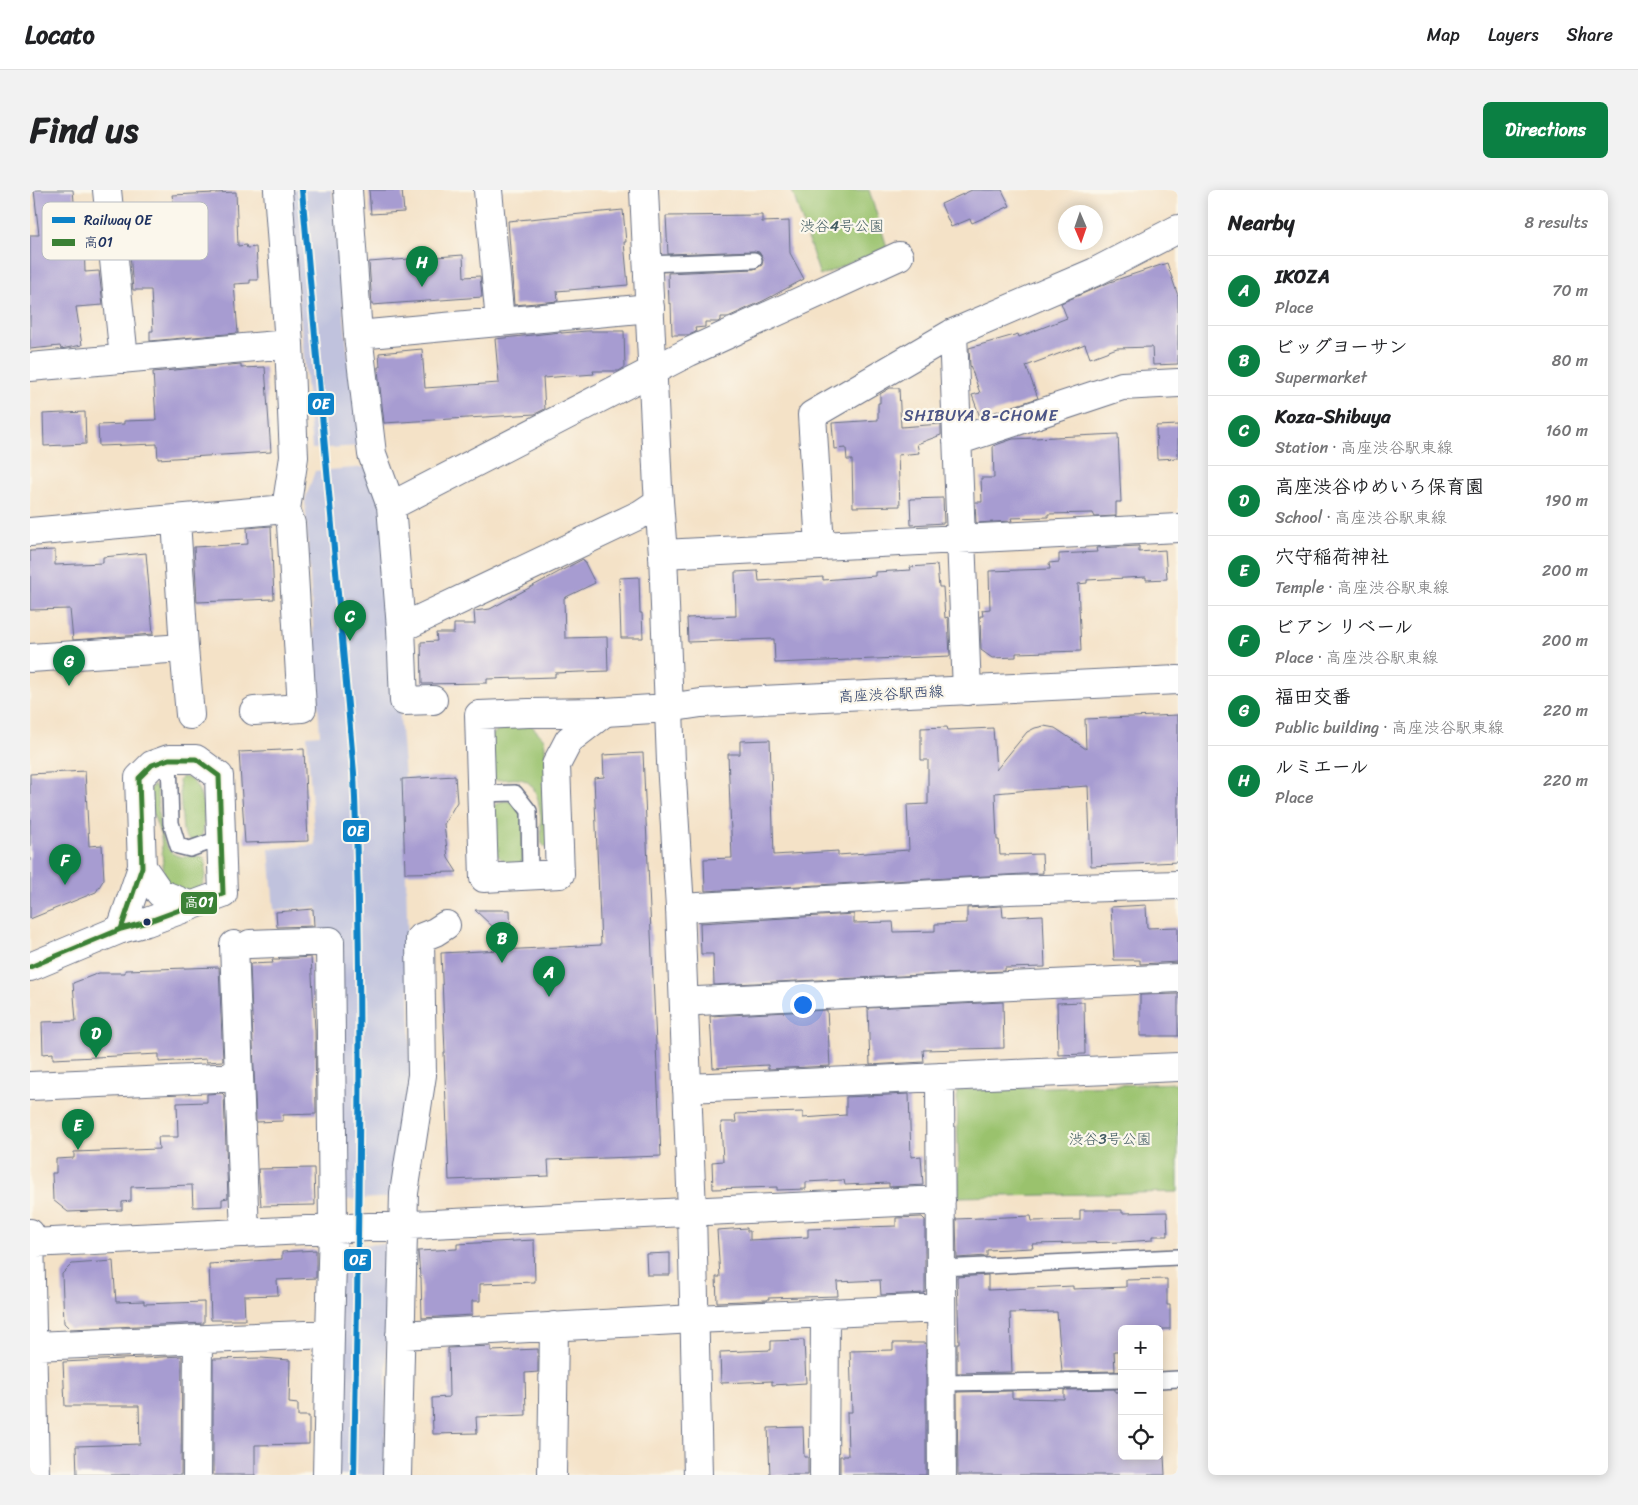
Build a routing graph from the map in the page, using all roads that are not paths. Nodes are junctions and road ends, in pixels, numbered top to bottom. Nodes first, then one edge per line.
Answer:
1 (278, 190) edge
2 (348, 190) edge
3 (488, 190) edge
4 (644, 190) edge
5 (1178, 229) edge
6 (899, 256) dead end
7 (114, 260) edge
8 (754, 260) dead end
9 (648, 264) junction
10 (650, 308) junction
11 (500, 322) junction
12 (953, 333) junction
13 (358, 335) junction
14 (289, 344) junction
15 (124, 359) junction
16 (30, 367) edge
17 (653, 378) junction
18 (1178, 383) edge
19 (957, 441) junction
20 (658, 495) junction
21 (391, 506) junction
22 (286, 509) junction
23 (176, 520) junction
24 (1178, 528) edge
25 (30, 532) edge
26 (961, 539) junction
27 (820, 546) junction
28 (663, 554) junction
29 (401, 628) junction
30 (184, 648) junction
31 (30, 658) edge
32 (1178, 680) edge
33 (967, 691) junction
34 (433, 700) dead end
35 (668, 708) junction
36 (254, 711) dead end
37 (605, 712) junction
38 (530, 713) junction
39 (190, 715) dead end
40 (169, 759) junction
41 (556, 765) junction
42 (481, 794) junction
43 (221, 838) junction
44 (142, 867) junction
45 (530, 875) junction
46 (1178, 885) edge
47 (190, 905) junction
48 (680, 908) junction
49 (446, 925) dead end
50 (121, 929) junction
51 (30, 967) edge
52 (1178, 978) edge
53 (698, 1000) dead end
54 (1178, 1067) edge
55 (239, 1077) junction
56 (940, 1077) junction
57 (30, 1086) edge
58 (687, 1088) junction
59 (941, 1200) junction
60 (692, 1211) junction
61 (403, 1226) junction
62 (333, 1228) junction
63 (30, 1233) edge
64 (245, 1233) junction
65 (30, 1243) edge
66 (1178, 1257) edge
67 (941, 1268) junction
68 (941, 1308) junction
69 (826, 1313) junction
70 (695, 1319) junction
71 (554, 1326) junction
72 (330, 1334) junction
73 (400, 1335) junction
74 (198, 1339) junction
75 (33, 1346) junction
76 (1178, 1379) edge
77 (1118, 1380) edge
78 (1163, 1380) edge
79 (942, 1383) junction
80 (35, 1475) edge
81 (196, 1475) edge
82 (327, 1475) edge
83 (396, 1475) edge
84 (552, 1475) edge
85 (698, 1475) edge
86 (824, 1475) edge
87 (942, 1475) edge

1 - 14 street
2 - 13 street
3 - 11 street
4 - 9 street
5 - 12 street
6 - 17 street
7 - 15 street
8 - 9 lane
9 - 10 street
10 - 11 street
10 - 17 street
11 - 13 street
12 - 19 street
12 - 27 street
13 - 21 street
14 - 15 street
14 - 22 street
15 - 16 street
17 - 20 street
17 - 21 street
18 - 19 street
19 - 26 street
20 - 28 street
20 - 29 street
21 - 29 street
22 - 23 street
22 - 36 street
23 - 25 street
23 - 30 street
24 - 26 street
26 - 27 street
26 - 33 street
27 - 28 street
28 - 35 street
29 - 34 street
30 - 31 street
30 - 39 street
32 - 33 street, 高座渋谷駅西線
33 - 35 street, 高座渋谷駅西線
35 - 37 street, 高座渋谷駅西線
35 - 48 street
37 - 38 street, 高座渋谷駅西線
37 - 41 street
38 - 41 street
38 - 42 street, 高座渋谷駅西線
40 - 43 street
40 - 43 lane
40 - 44 street
41 - 45 street
42 - 45 lane
42 - 45 street
43 - 47 street
44 - 47 street
44 - 50 street
46 - 48 street
47 - 50 street
48 - 58 street
49 - 61 street
50 - 51 street
52 - 53 street
54 - 56 street
55 - 57 street
55 - 62 street
55 - 64 street
56 - 58 street
56 - 59 street
58 - 60 street
59 - 60 street
59 - 67 street
60 - 61 street
60 - 70 street
61 - 62 street
61 - 73 street
62 - 64 street
62 - 72 street
63 - 65 street
64 - 65 street
65 - 75 street
66 - 67 lane
67 - 68 street
68 - 69 street
68 - 79 street
69 - 70 street
69 - 86 street
70 - 71 street
70 - 85 street
71 - 73 street
71 - 84 street
72 - 74 street
72 - 82 street
73 - 83 street
74 - 75 street
74 - 81 street
75 - 80 street
76 - 78 lane
77 - 79 lane
79 - 87 street

